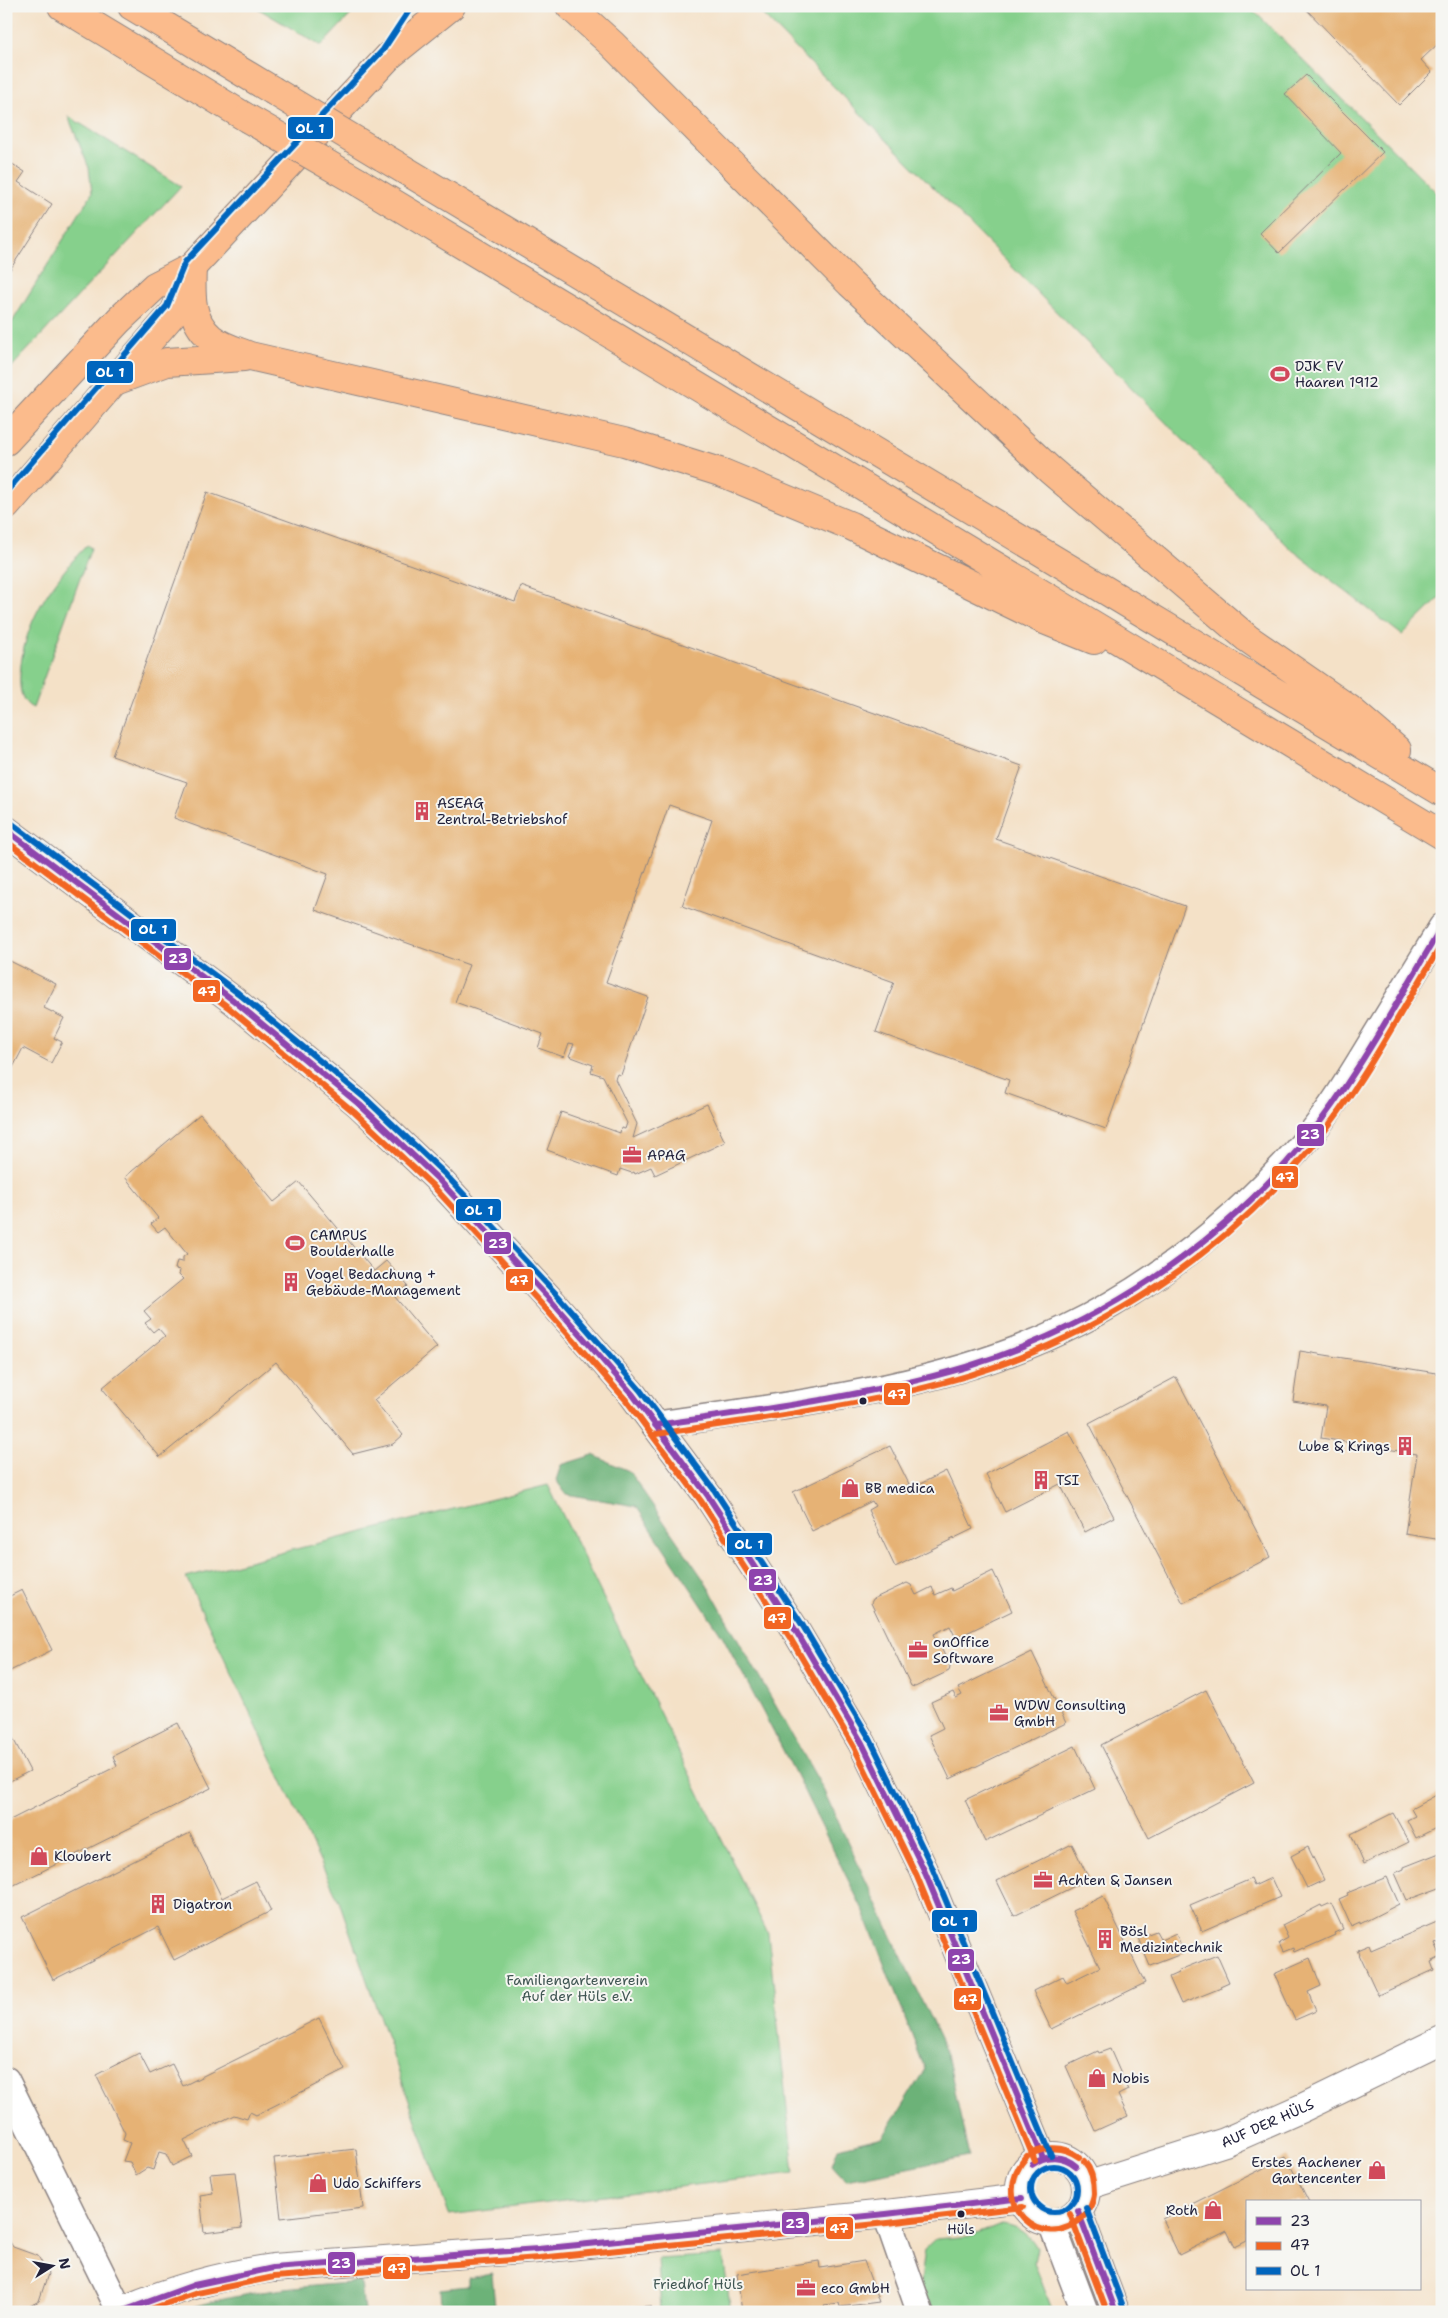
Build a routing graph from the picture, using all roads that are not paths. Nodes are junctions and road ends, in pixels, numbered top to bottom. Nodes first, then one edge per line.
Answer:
1 (62, 6) edge
2 (132, 6) edge
3 (423, 6) edge
4 (451, 6) edge
5 (570, 6) edge
6 (595, 6) edge
7 (612, 44) junction
8 (390, 55) junction
9 (192, 267) junction
10 (250, 356) junction
11 (114, 381) junction
12 (6, 441) edge
13 (6, 506) edge
14 (1172, 672) junction
15 (1442, 790) edge
16 (6, 830) edge
17 (1440, 834) edge
18 (6, 851) edge
19 (101, 903) junction
20 (1442, 927) edge
21 (655, 1425) junction
22 (1442, 2040) edge
23 (6, 2080) edge
24 (1043, 2158) junction
25 (1022, 2198) junction
26 (1082, 2199) junction
27 (886, 2214) junction
28 (1051, 2222) junction
29 (120, 2311) edge
30 (920, 2312) edge
31 (1085, 2312) edge
32 (1116, 2312) edge

1 - 14 main road, bridge
2 - 15 main road, bridge
3 - 8 main road
4 - 8 main road
5 - 7 main road
6 - 7 main road
7 - 15 main road
8 - 9 main road
9 - 10 main road
9 - 11 main road
9 - 12 main road
10 - 11 main road
10 - 14 main road
11 - 13 main road
14 - 17 main road
16 - 19 street
18 - 19 street
19 - 21 street
20 - 21 street
21 - 24 street
22 - 26 street, AUF DER HÜLS
23 - 29 street
24 - 25 street
24 - 26 street
25 - 27 street
25 - 28 street
26 - 28 street
26 - 32 street
27 - 29 street
27 - 30 street
28 - 31 street

